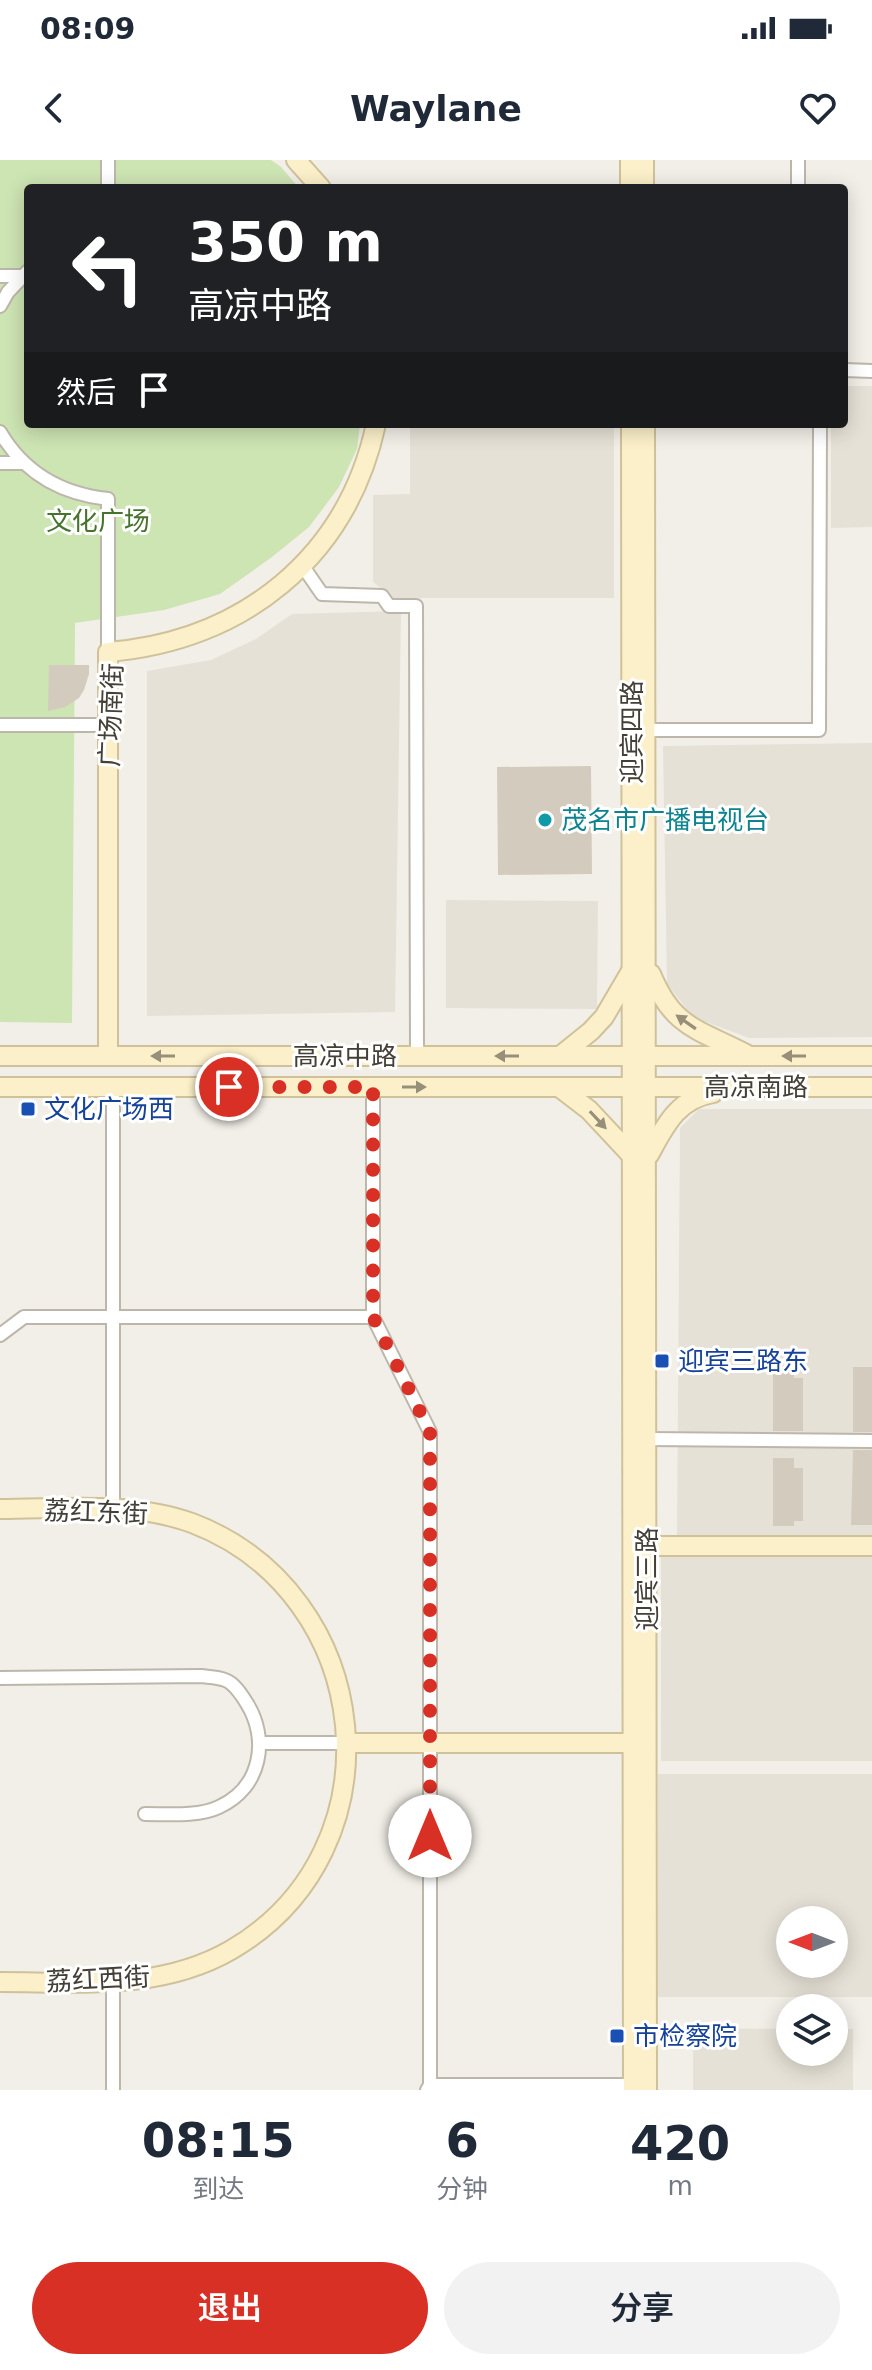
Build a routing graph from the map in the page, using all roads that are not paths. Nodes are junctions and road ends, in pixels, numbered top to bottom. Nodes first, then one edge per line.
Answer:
1 (108, 160) edge
2 (296, 160) edge
3 (630, 160) edge
4 (644, 160) edge
5 (798, 160) edge
6 (108, 184) edge
7 (317, 184) edge
8 (630, 184) edge
9 (644, 184) edge
10 (798, 184) edge
11 (24, 274) edge
12 (0, 276) edge
13 (24, 276) edge
14 (1, 302) edge
15 (848, 370) edge
16 (872, 371) edge
17 (375, 428) edge
18 (631, 428) edge
19 (645, 428) edge
20 (820, 428) edge
21 (2, 438) edge
22 (0, 463) edge
23 (24, 463) junction
24 (302, 565) junction
25 (108, 652) junction
26 (0, 725) edge
27 (108, 725) junction
28 (639, 730) junction
29 (640, 967) junction
30 (0, 1056) edge
31 (108, 1056) junction
32 (417, 1056) junction
33 (460, 1056) junction
34 (560, 1056) junction
35 (749, 1056) junction
36 (847, 1056) junction
37 (872, 1056) edge
38 (641, 1071) junction
39 (0, 1087) edge
40 (113, 1087) junction
41 (373, 1087) junction
42 (460, 1087) junction
43 (559, 1087) junction
44 (747, 1087) junction
45 (847, 1087) junction
46 (872, 1087) edge
47 (640, 1157) junction
48 (113, 1317) junction
49 (373, 1317) junction
50 (0, 1335) edge
51 (647, 1439) junction
52 (872, 1441) edge
53 (0, 1509) edge
54 (113, 1509) junction
55 (647, 1546) junction
56 (872, 1546) edge
57 (0, 1678) edge
58 (260, 1743) junction
59 (347, 1743) junction
60 (430, 1743) junction
61 (633, 1743) junction
62 (145, 1814) dead end
63 (0, 1982) edge
64 (113, 1982) junction
65 (429, 2088) edge
66 (640, 2088) edge
67 (113, 2090) edge

1 - 6 street
2 - 7 main road
3 - 8 main road
4 - 9 main road
5 - 10 street
11 - 12 street
13 - 14 street
15 - 16 street
17 - 24 main road, 广场南街
18 - 28 main road, 迎宾四路
19 - 28 main road, 迎宾四路
20 - 28 street
21 - 23 street
22 - 23 street
23 - 25 street
24 - 25 main road, 广场南街
24 - 32 street
25 - 27 main road, 广场南街
26 - 27 street
27 - 31 main road, 广场南街
28 - 29 main road, 迎宾四路
29 - 34 main road
35 -> 29 main road
29 - 38 main road, 迎宾四路
30 - 31 main road, 高凉中路
32 -> 31 main road, 高凉中路
32 - 33 main road, 高凉中路
34 -> 33 main road, 高凉中路
33 - 42 main road
34 - 38 main road, 高凉中路
36 -> 35 main road, 高凉南路
35 - 38 main road, 高凉南路
36 - 37 main road, 高凉南路
36 - 45 main road
38 - 43 main road, 高凉中路
38 - 44 main road, 高凉南路
38 - 47 main road, 迎宾三路
39 - 40 main road, 高凉中路
40 - 41 main road, 高凉中路
40 - 48 street
41 -> 42 main road, 高凉中路
41 - 49 street
42 - 43 main road, 高凉中路
43 -> 47 main road
44 - 45 main road, 高凉南路
44 - 47 main road
45 - 46 main road, 高凉南路
47 - 51 main road, 迎宾三路
47 - 61 main road, 迎宾三路
48 - 49 street
48 - 50 street
48 - 54 street
49 - 60 street
51 - 52 street
51 - 55 main road, 迎宾三路
53 - 54 main road, 荔红东街
54 - 59 main road, 荔红东街
55 - 56 main road
55 - 66 main road, 迎宾三路
57 - 58 street
58 - 59 street
58 - 62 street
59 - 60 main road
59 - 64 main road, 荔红西街
60 - 61 main road
60 - 65 street
61 - 66 main road, 迎宾三路
63 - 64 main road, 荔红西街
64 - 67 street
65 - 66 street

